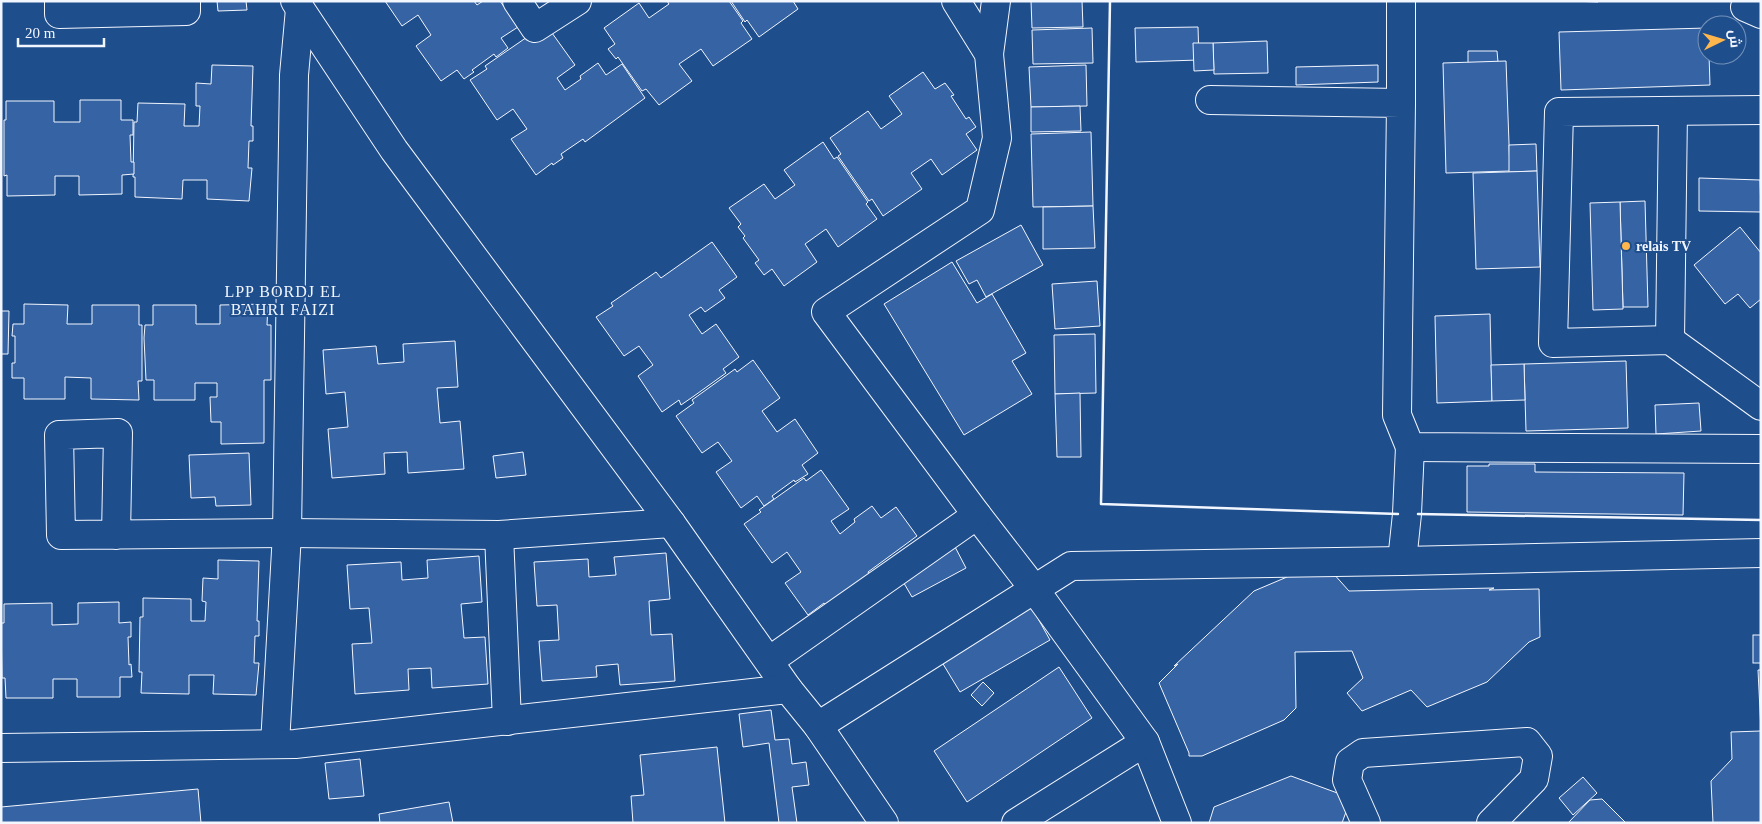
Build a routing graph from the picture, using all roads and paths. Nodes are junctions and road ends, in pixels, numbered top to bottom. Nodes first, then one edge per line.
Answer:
1 (59, 1) edge
2 (186, 1) edge
3 (517, 1) edge
4 (577, 1) edge
5 (956, 1) edge
6 (996, 1) edge
7 (1401, 1) edge
8 (297, 5) edge
9 (989, 54) junction
10 (1210, 100) dead end
11 (1401, 103) junction
12 (1761, 110) edge
13 (1673, 111) junction
14 (1670, 340) junction
15 (1761, 406) edge
16 (1410, 447) junction
17 (1761, 449) edge
18 (977, 515) junction
19 (671, 523) junction
20 (287, 533) junction
21 (116, 535) dead end
22 (499, 535) junction
23 (1761, 553) edge
24 (1402, 562) junction
25 (1035, 590) junction
26 (769, 660) junction
27 (788, 689) junction
28 (507, 720) junction
29 (818, 726) junction
30 (1145, 742) junction
31 (275, 744) junction
32 (1, 748) edge
33 (884, 823) edge
34 (1016, 823) edge
35 (1177, 823) edge
36 (1366, 823) edge
37 (1492, 823) edge

1 - 2 street
3 - 4 street
5 - 9 street
6 - 9 street
7 - 11 street
8 - 19 street
8 - 20 street
9 - 18 street
10 - 11 street
11 - 16 street
12 - 13 street
13 - 14 street
13 - 14 street
14 - 15 street
16 - 17 street
16 - 24 street
18 - 25 street
18 - 26 street
19 - 22 street
19 - 26 street
20 - 21 street
20 - 22 street
20 - 31 street
22 - 28 street
23 - 24 street
24 - 25 street
25 - 29 street
25 - 30 street
26 - 27 street
27 - 28 street
27 - 29 street
28 - 31 street
29 - 33 street
30 - 34 street
30 - 35 street
31 - 32 street
36 - 37 street

